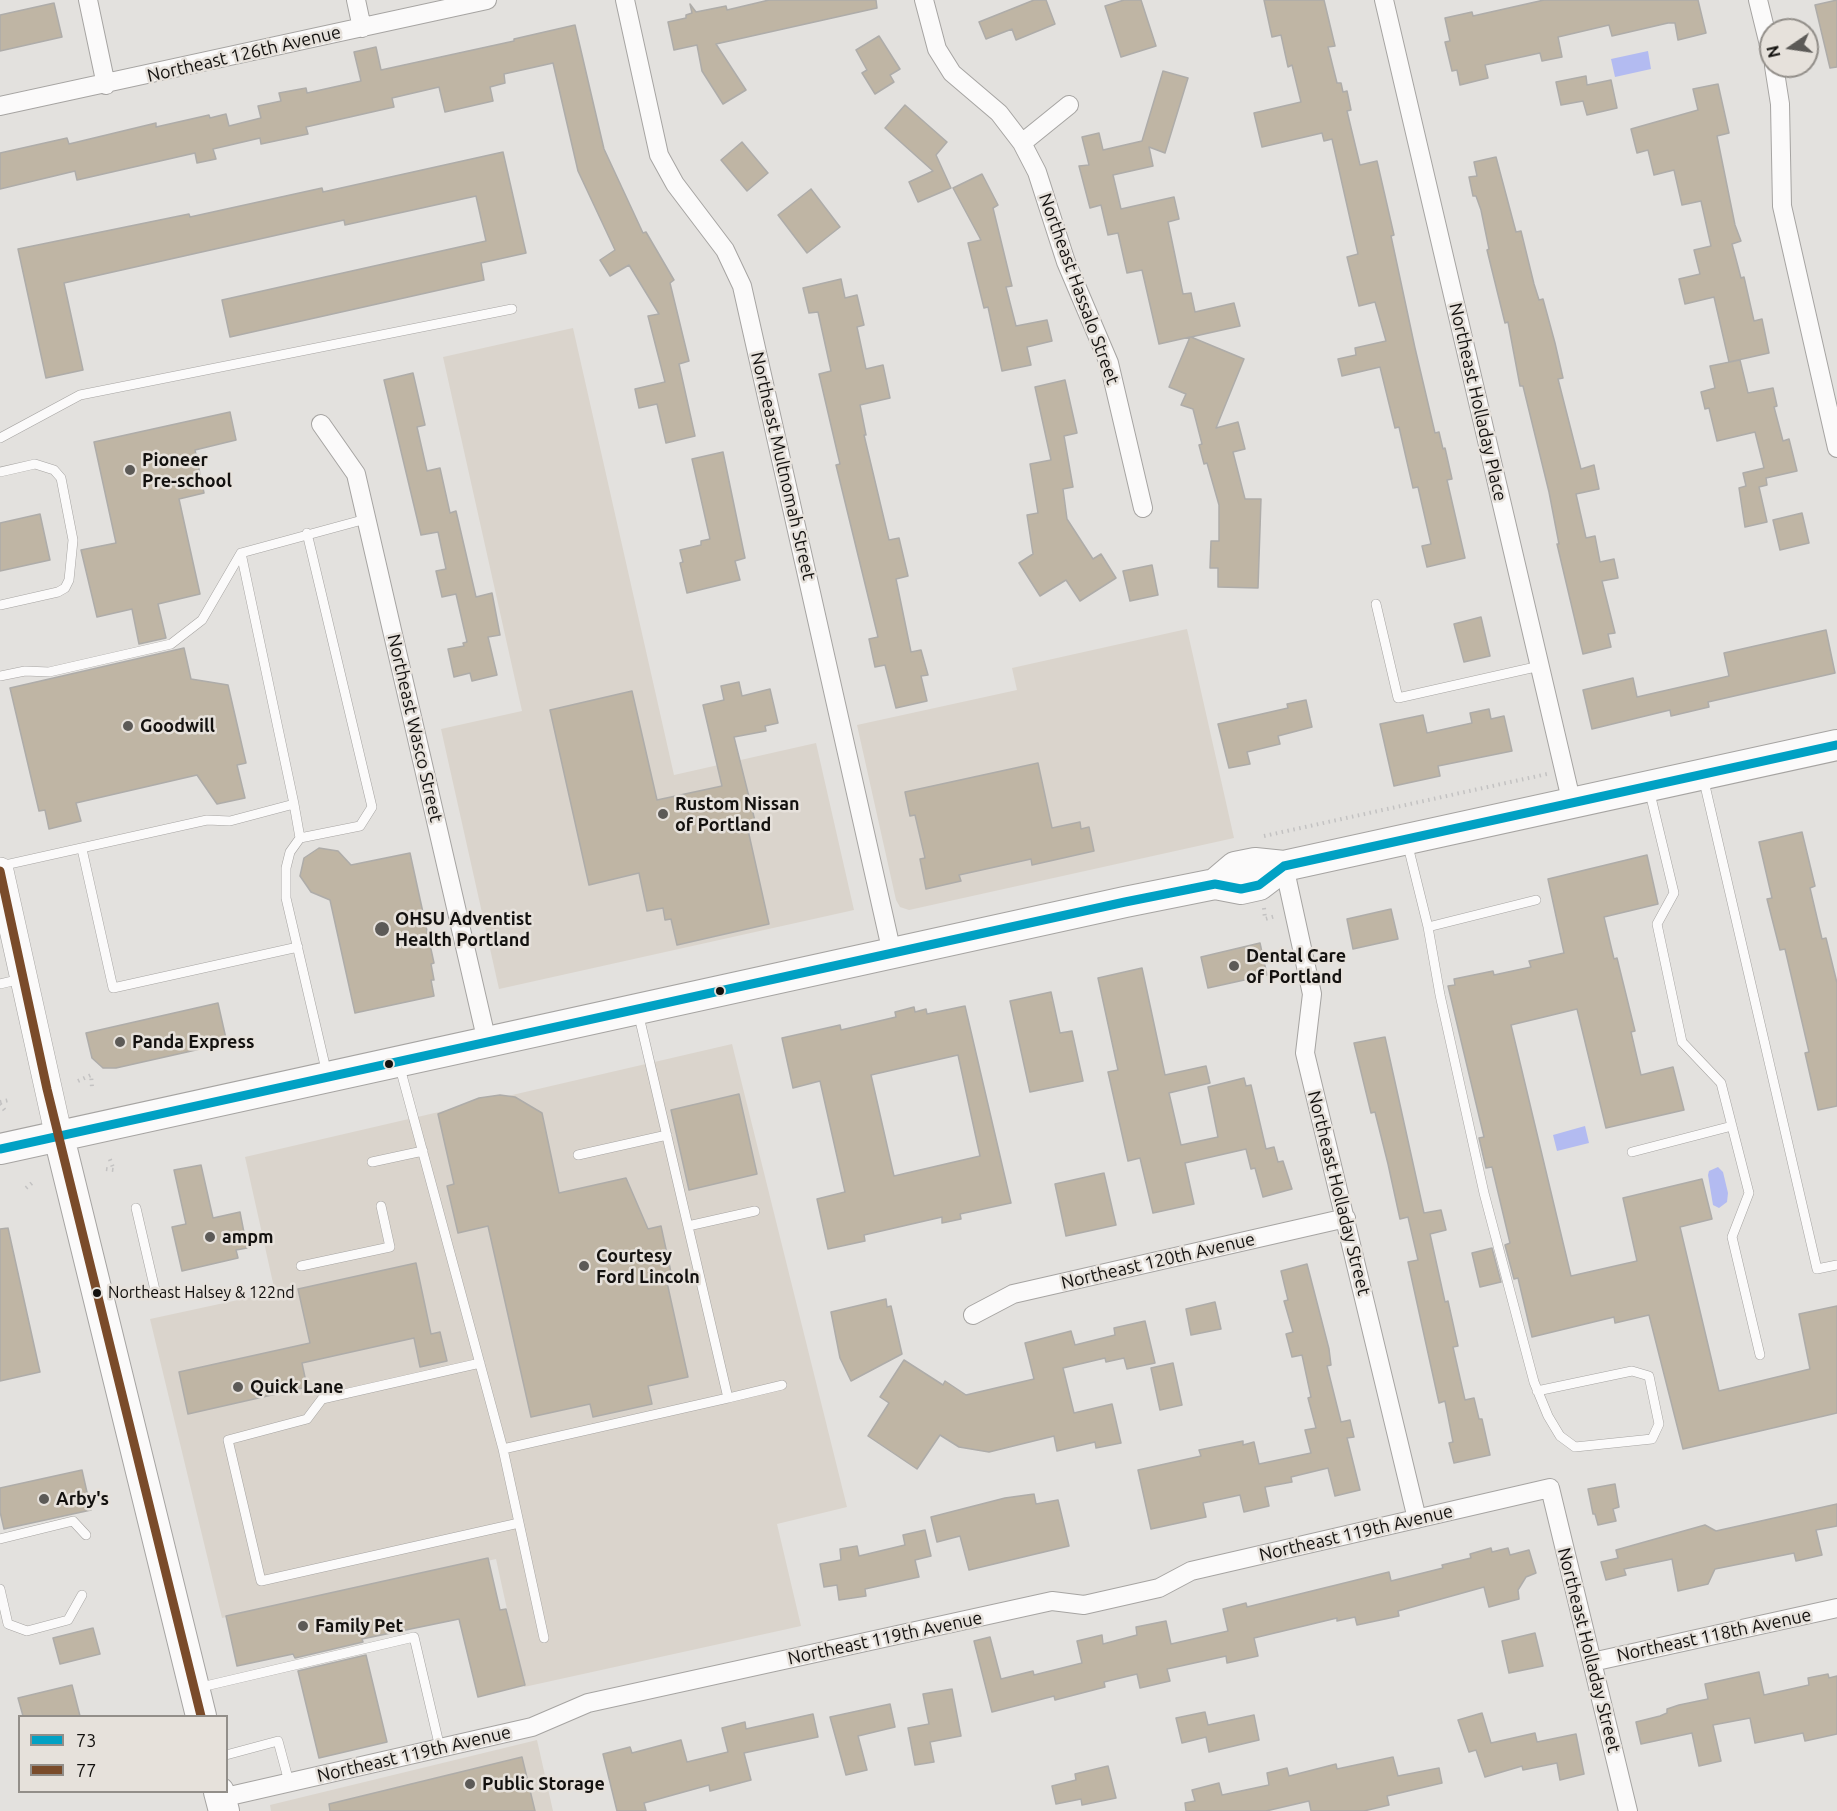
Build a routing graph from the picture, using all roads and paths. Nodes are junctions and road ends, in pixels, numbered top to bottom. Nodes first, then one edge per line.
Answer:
1 (88, 0) edge
2 (356, 0) edge
3 (487, 0) edge
4 (625, 0) edge
5 (924, 0) edge
6 (1384, 0) edge
7 (1758, 0) edge
8 (1762, 18) edge
9 (362, 27) junction
10 (1776, 78) edge
11 (106, 85) junction
12 (1069, 105) dead end
13 (0, 106) edge
14 (1022, 143) junction
15 (512, 309) dead end
16 (321, 424) dead end
17 (0, 438) edge
18 (1837, 448) edge
19 (0, 472) edge
20 (1143, 508) dead end
21 (366, 519) junction
22 (308, 533) junction
23 (241, 553) junction
24 (1376, 604) dead end
25 (0, 605) edge
26 (1540, 666) junction
27 (0, 676) edge
28 (1837, 745) edge
29 (1565, 770) junction
30 (1703, 775) junction
31 (1648, 787) junction
32 (294, 804) junction
33 (1572, 804) junction
34 (1260, 837) dead end
35 (300, 838) junction
36 (1406, 840) junction
37 (82, 849) junction
38 (0, 866) edge
39 (1284, 866) junction
40 (0, 871) edge
41 (1536, 900) dead end
42 (1263, 908) dead end
43 (1278, 916) dead end
44 (1428, 927) junction
45 (298, 947) junction
46 (892, 954) junction
47 (12, 981) edge
48 (637, 1009) junction
49 (487, 1042) junction
50 (398, 1062) junction
51 (328, 1077) junction
52 (78, 1081) dead end
53 (92, 1087) dead end
54 (9, 1100) dead end
55 (0, 1103) edge
56 (6, 1112) dead end
57 (1732, 1126) junction
58 (667, 1135) junction
59 (59, 1137) junction
60 (0, 1149) edge
61 (423, 1151) junction
62 (1632, 1152) dead end
63 (578, 1155) dead end
64 (110, 1157) dead end
65 (372, 1162) dead end
66 (106, 1169) dead end
67 (32, 1183) dead end
68 (26, 1188) dead end
69 (381, 1206) dead end
70 (136, 1208) dead end
71 (755, 1211) dead end
72 (1346, 1218) junction
73 (688, 1226) junction
74 (1837, 1264) edge
75 (302, 1266) dead end
76 (155, 1290) dead end
77 (974, 1315) dead end
78 (1760, 1356) dead end
79 (480, 1363) junction
80 (782, 1385) dead end
81 (1538, 1391) junction
82 (728, 1398) junction
83 (503, 1449) junction
84 (1550, 1488) joint
85 (1417, 1519) junction
86 (519, 1523) junction
87 (86, 1535) dead end
88 (0, 1539) edge
89 (0, 1589) edge
90 (82, 1595) dead end
91 (1837, 1608) edge
92 (544, 1638) dead end
93 (1592, 1662) junction
94 (198, 1702) edge
95 (440, 1748) junction
96 (228, 1754) edge
97 (289, 1782) junction
98 (222, 1800) edge
99 (1628, 1811) edge

1 - 11 street
2 - 9 street
3 - 9 street, Northeast 126th Avenue
4 - 46 street, Northeast Multnomah Street
5 - 14 street, Northeast Hassalo Street
6 - 26 street, Northeast Holladay Place
7 - 8 street
9 - 11 street, Northeast 126th Avenue
10 - 18 street
11 - 13 street, Northeast 126th Avenue
12 - 14 street
14 - 20 street, Northeast Hassalo Street
15 - 17 lane
16 - 21 street, Northeast Wasco Street
19 - 25 lane
21 - 22 lane
21 - 49 street, Northeast Wasco Street
22 - 23 lane
22 - 35 lane
23 - 27 lane
23 - 32 lane
24 - 26 lane
26 - 29 street, Northeast Holladay Place
28 - 30 main road
29 - 33 street, Northeast Holladay Place
29 - 34 path
30 - 31 main road
30 - 74 lane
31 - 33 main road
31 - 57 lane
32 - 35 lane
32 - 37 lane
33 - 36 main road
35 - 45 lane
36 - 39 main road
36 - 44 lane
37 - 38 lane
37 - 45 lane
39 - 46 main road
39 - 72 street, Northeast Holladay Street
40 - 47 main road
41 - 44 lane
42 - 43 path
44 - 81 lane
45 - 51 lane
46 - 48 main road
47 - 59 main road
48 - 49 main road
48 - 58 lane
49 - 50 main road
50 - 51 main road
50 - 61 lane
51 - 59 main road
52 - 53 path
54 - 55 path
55 - 56 path
57 - 62 lane
57 - 78 lane
58 - 63 lane
58 - 73 lane
59 - 60 main road
59 - 94 main road
61 - 65 lane
61 - 79 lane
64 - 66 path
67 - 68 path
69 - 75 lane
70 - 76 lane
71 - 73 lane
72 - 77 street, Northeast 120th Avenue
72 - 85 street, Northeast Holladay Street
73 - 82 lane
79 - 83 lane
79 - 86 lane
80 - 82 lane
81 - 81 lane
82 - 83 lane
83 - 86 lane
84 - 85 street, Northeast 119th Avenue
84 - 93 street, Northeast Holladay Street
85 - 95 street, Northeast 119th Avenue
86 - 92 lane
87 - 88 lane
89 - 90 lane
91 - 93 street, Northeast 118th Avenue
93 - 99 street, Northeast Holladay Street
94 - 95 lane
95 - 97 street, Northeast 119th Avenue
96 - 97 lane
97 - 98 street, Northeast 119th Avenue

